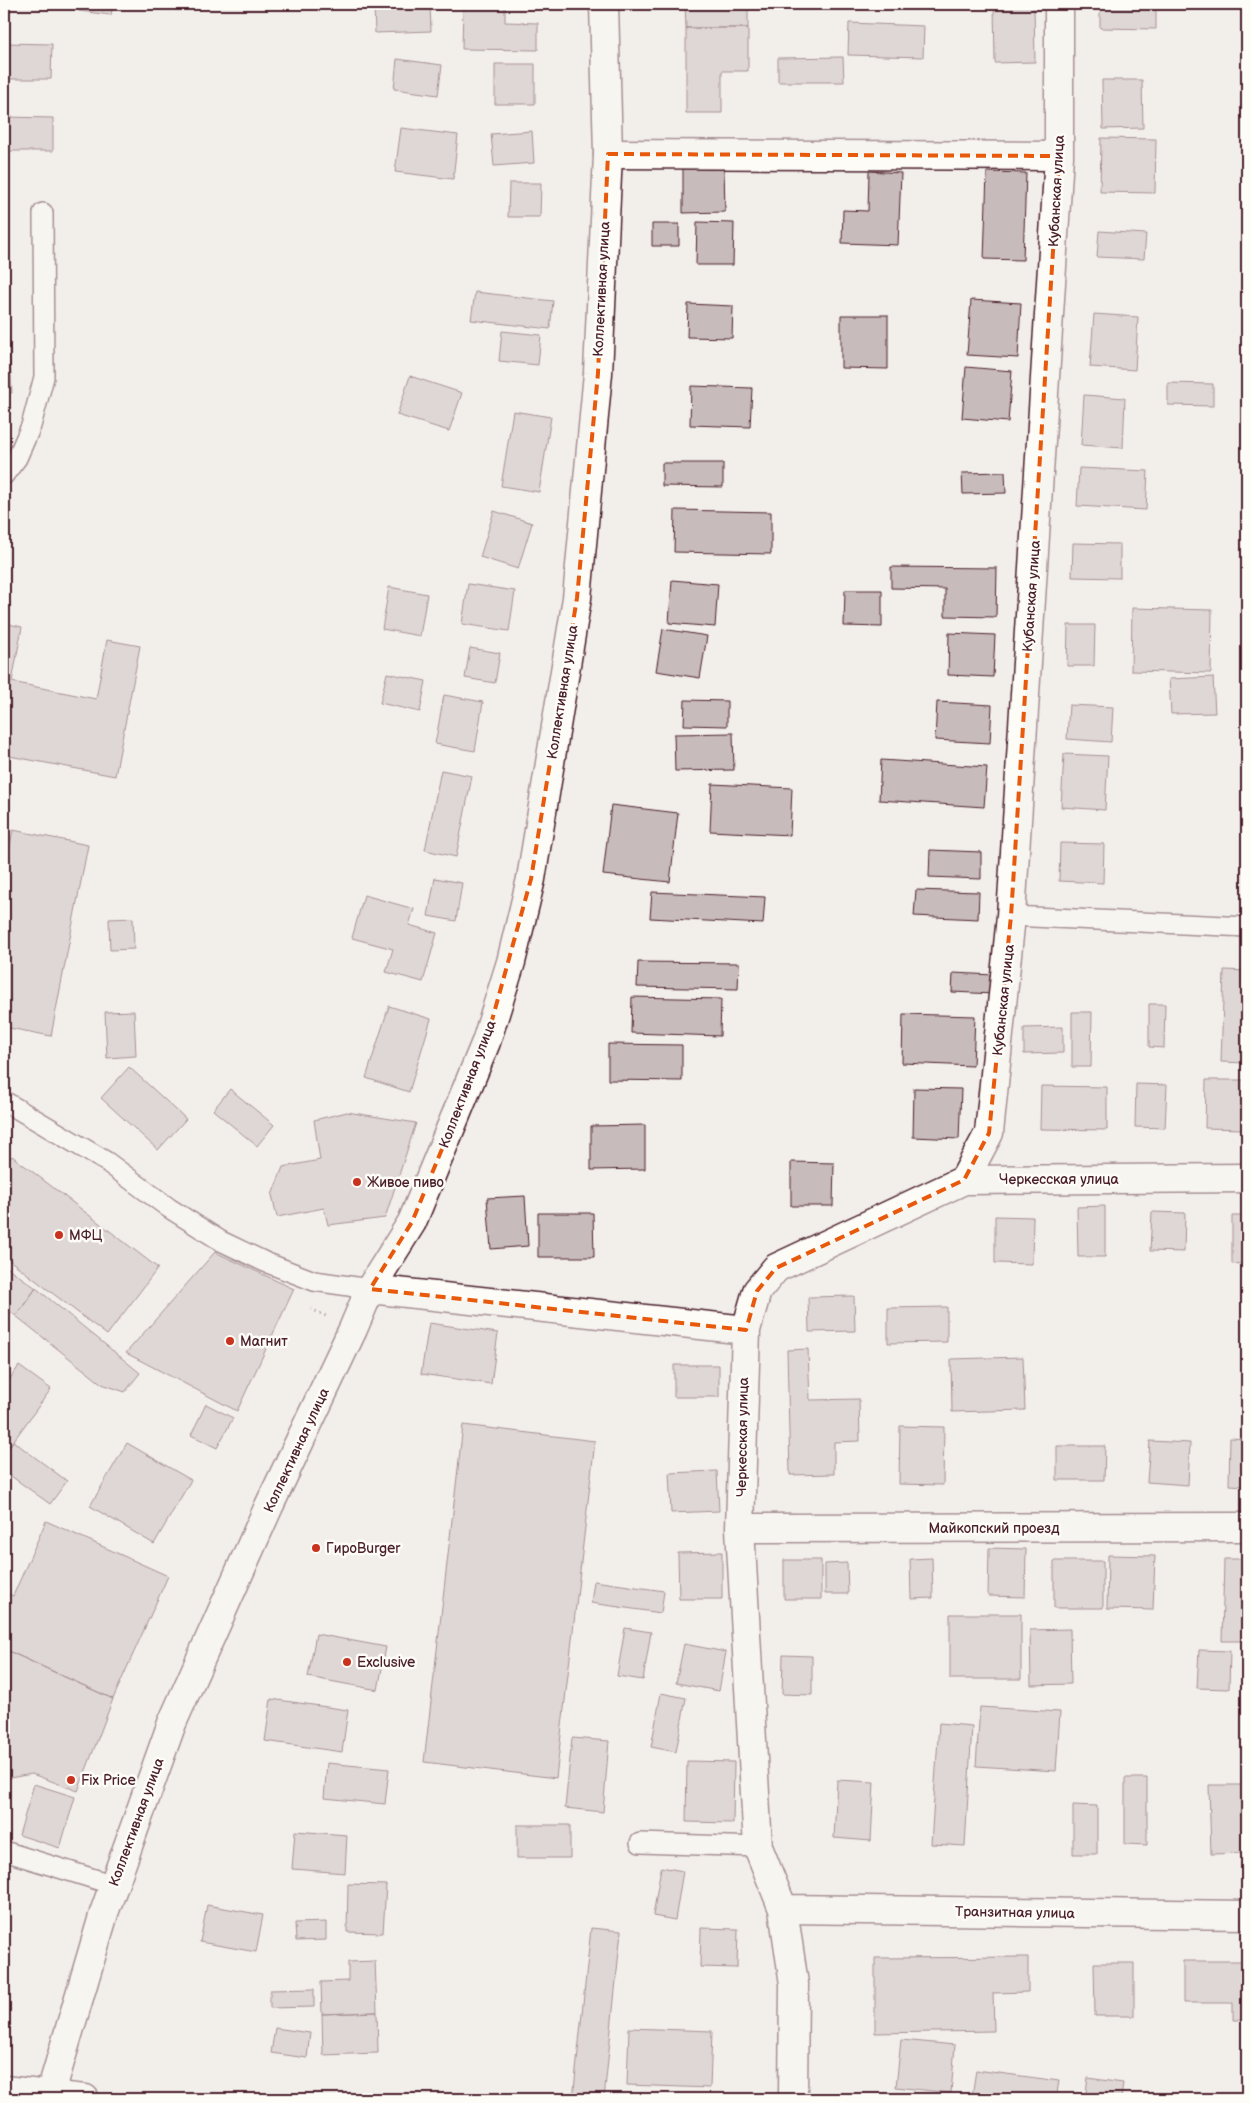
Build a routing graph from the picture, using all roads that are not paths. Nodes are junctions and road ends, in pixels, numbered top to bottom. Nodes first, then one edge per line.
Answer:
1 (604, 4) edge
2 (1060, 4) edge
3 (608, 154) junction
4 (1059, 156) junction
5 (43, 213) dead end
6 (4, 475) edge
7 (1011, 916) junction
8 (1247, 927) edge
9 (4, 1101) edge
10 (1247, 1178) edge
11 (964, 1180) junction
12 (370, 1289) junction
13 (746, 1330) junction
14 (1247, 1527) edge
15 (740, 1528) junction
16 (640, 1843) dead end
17 (758, 1847) junction
18 (4, 1851) edge
19 (114, 1885) junction
20 (783, 1908) junction
21 (1247, 1915) edge
22 (4, 2090) edge
23 (50, 2097) edge
24 (85, 2099) edge
25 (793, 2099) edge

1 - 3 street, Коллективная улица
2 - 4 street, Кубанская улица
3 - 4 street
3 - 12 street, Коллективная улица
4 - 7 street, Кубанская улица
5 - 6 lane
7 - 8 lane
7 - 11 street, Кубанская улица
9 - 12 lane
10 - 11 street, Черкесская улица
11 - 13 street, Черкесская улица
12 - 13 street
12 - 19 street, Коллективная улица
13 - 15 street, Черкесская улица
14 - 15 street, Майкопский проезд
15 - 17 street, Черкесская улица
16 - 17 lane
17 - 20 street, Черкесская улица
18 - 19 lane
19 - 23 street, Коллективная улица
20 - 21 street, Транзитная улица
20 - 25 street, Черкесская улица
22 - 23 street
23 - 24 street

